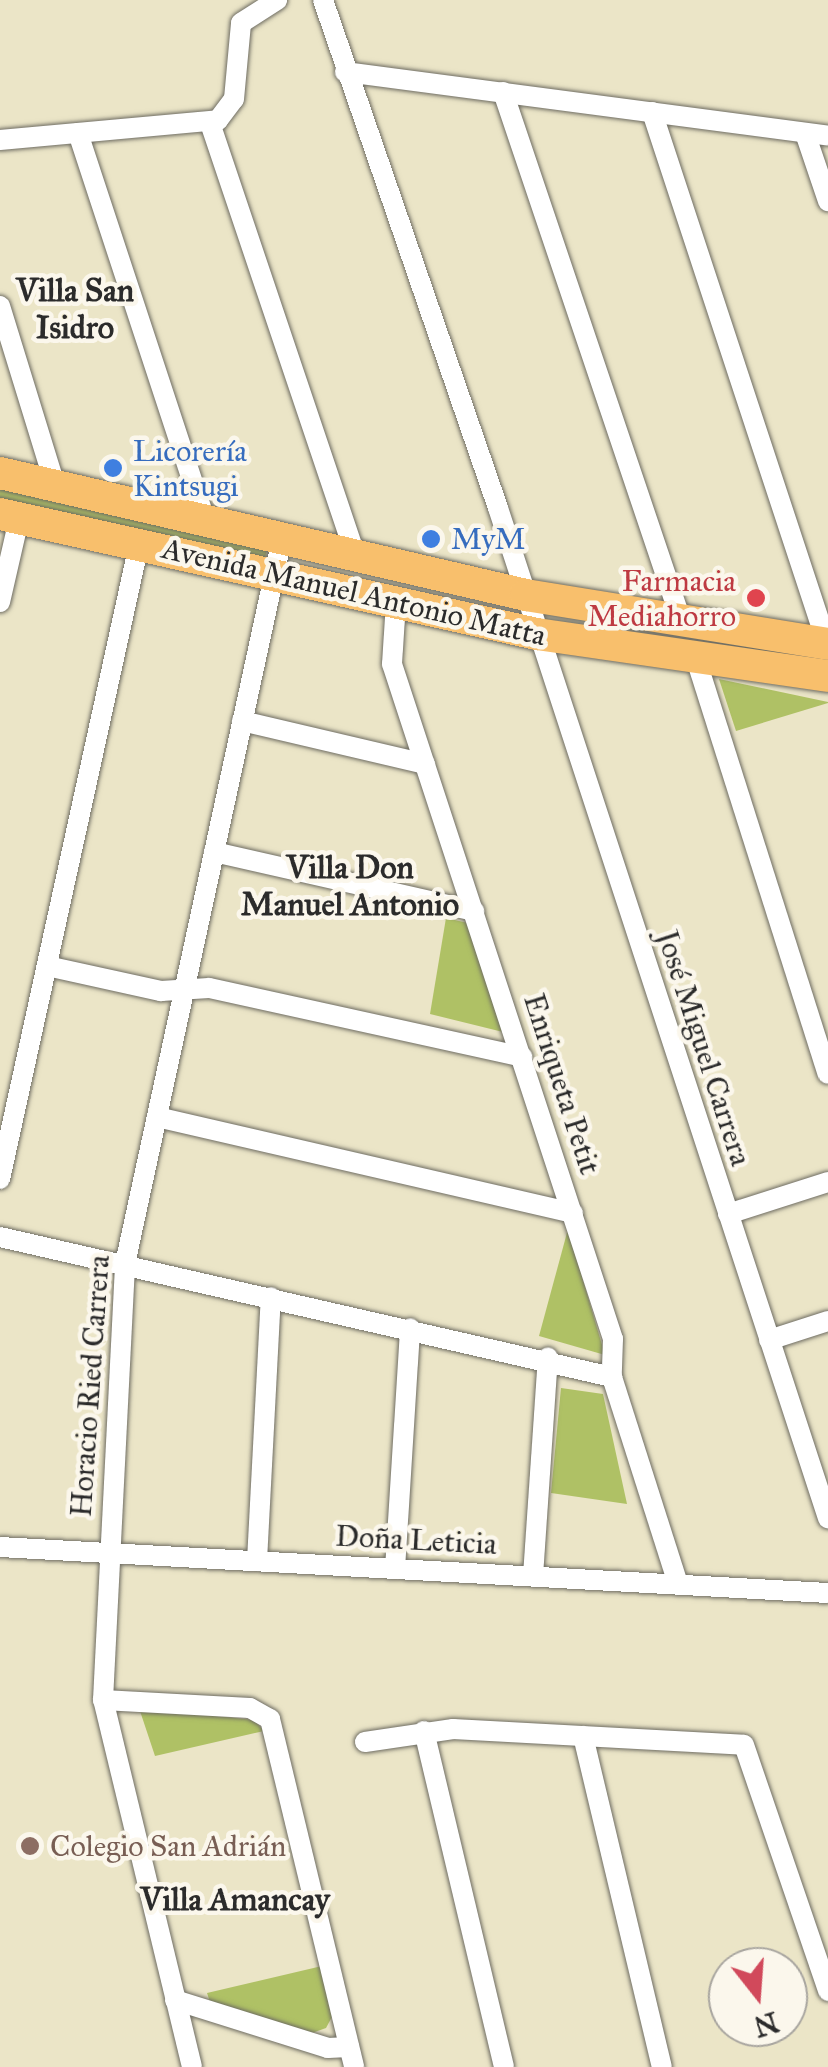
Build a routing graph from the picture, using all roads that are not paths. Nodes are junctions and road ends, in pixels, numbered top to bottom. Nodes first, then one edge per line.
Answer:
1 (277, 0) edge
2 (323, 0) edge
3 (344, 72) junction
4 (503, 92) junction
5 (652, 112) junction
6 (210, 123) junction
7 (805, 133) junction
8 (78, 134) junction
9 (828, 136) edge
10 (0, 140) edge
11 (828, 201) edge
12 (0, 306) edge
13 (0, 473) edge
14 (56, 485) junction
15 (10, 517) edge
16 (204, 517) junction
17 (283, 534) junction
18 (139, 544) junction
19 (354, 551) junction
20 (274, 574) junction
21 (526, 595) junction
22 (0, 602) edge
23 (396, 602) junction
24 (682, 622) junction
25 (537, 634) junction
26 (828, 644) edge
27 (696, 659) junction
28 (828, 676) edge
29 (242, 721) junction
30 (425, 764) junction
31 (214, 852) junction
32 (474, 910) junction
33 (47, 966) junction
34 (184, 990) junction
35 (522, 1057) junction
36 (828, 1074) edge
37 (157, 1117) junction
38 (0, 1180) edge
39 (828, 1182) edge
40 (573, 1213) junction
41 (728, 1214) junction
42 (0, 1236) edge
43 (125, 1264) junction
44 (271, 1297) junction
45 (828, 1320) edge
46 (410, 1328) junction
47 (769, 1340) junction
48 (548, 1358) junction
49 (612, 1377) junction
50 (820, 1466) edge
51 (828, 1518) edge
52 (0, 1547) edge
53 (109, 1553) junction
54 (257, 1561) junction
55 (394, 1568) junction
56 (533, 1576) junction
57 (678, 1584) junction
58 (828, 1592) edge
59 (103, 1700) junction
60 (424, 1731) junction
61 (583, 1736) junction
62 (365, 1742) dead end
63 (828, 1991) edge
64 (175, 2000) junction
65 (351, 2057) edge
66 (192, 2067) edge
67 (504, 2067) edge
68 (662, 2067) edge

1 - 6 street
2 - 3 street, José Miguel Carrera
3 - 4 street
3 - 21 street, José Miguel Carrera
4 - 5 street
4 - 24 street
5 - 7 street
5 - 26 street
6 - 8 street
6 - 19 street
7 - 9 street
7 - 11 street
8 - 10 street
8 - 16 street
12 - 14 street
13 - 14 main road, Avenida Manuel Antonio Matta
14 - 16 main road, Avenida Manuel Antonio Matta
15 - 18 main road, Avenida Manuel Antonio Matta
15 - 22 street
16 - 17 main road, Avenida Manuel Antonio Matta
17 - 19 main road, Avenida Manuel Antonio Matta
17 - 20 street, Horacio Ried Carrera
18 - 20 main road, Avenida Manuel Antonio Matta
18 - 33 street
19 - 21 main road, Avenida Manuel Antonio Matta
20 - 23 main road, Avenida Manuel Antonio Matta
20 - 29 street, Horacio Ried Carrera
21 - 24 main road, Avenida Manuel Antonio Matta
21 - 25 street, José Miguel Carrera
23 - 25 main road, Avenida Manuel Antonio Matta
23 - 30 street, Enriqueta Petit
24 - 26 main road, Avenida Manuel Antonio Matta
25 - 27 main road, Avenida Manuel Antonio Matta
25 - 41 street, José Miguel Carrera
27 - 28 main road, Avenida Manuel Antonio Matta
27 - 36 street
29 - 30 street
29 - 31 street, Horacio Ried Carrera
30 - 32 street, Enriqueta Petit
31 - 32 street
31 - 34 street, Horacio Ried Carrera
32 - 35 street, Enriqueta Petit
33 - 34 street
33 - 38 street
34 - 35 street
34 - 37 street, Horacio Ried Carrera
35 - 40 street, Enriqueta Petit
37 - 40 street
37 - 43 street, Horacio Ried Carrera
39 - 41 street
40 - 49 street, Enriqueta Petit
41 - 47 street, José Miguel Carrera
42 - 43 street
43 - 44 street
43 - 53 street, Horacio Ried Carrera
44 - 46 street
44 - 54 street
45 - 47 street
46 - 48 street
46 - 55 street
47 - 50 street, José Miguel Carrera
48 - 49 street
48 - 56 street
49 - 57 street, Enriqueta Petit
50 - 51 street, José Miguel Carrera
52 - 53 street, Doña Leticia
53 - 54 street, Doña Leticia
53 - 59 street, Horacio Ried Carrera
54 - 55 street, Doña Leticia
55 - 56 street, Doña Leticia
56 - 57 street, Doña Leticia
57 - 58 street, Doña Leticia
59 - 64 street, Horacio Ried Carrera
59 - 65 street
60 - 61 street
60 - 62 street
60 - 67 street
61 - 63 street
61 - 68 street
64 - 65 street
64 - 66 street, Horacio Ried Carrera

